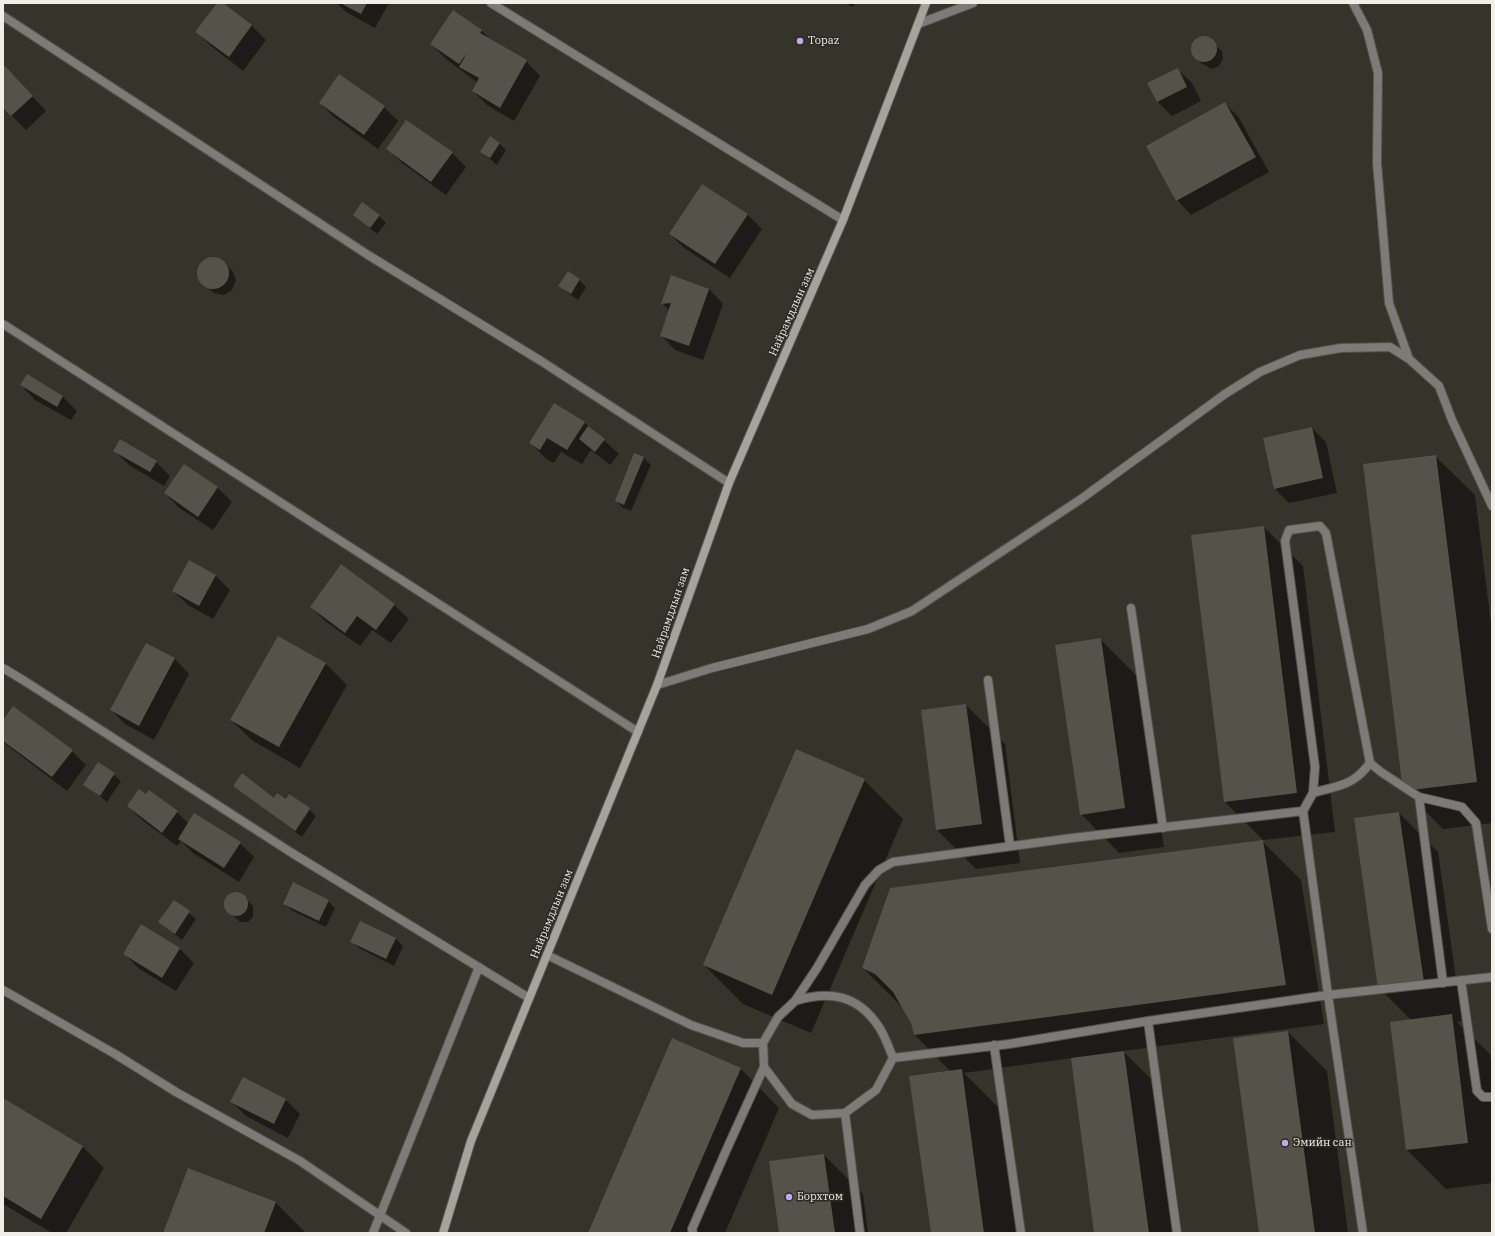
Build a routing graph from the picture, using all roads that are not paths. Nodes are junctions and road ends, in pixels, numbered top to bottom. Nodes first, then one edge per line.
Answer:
1 (491, 3) edge
2 (926, 3) edge
3 (973, 3) edge
4 (1353, 3) edge
5 (3, 16) edge
6 (918, 24) junction
7 (843, 220) junction
8 (3, 324) edge
9 (1409, 359) junction
10 (729, 483) junction
11 (1492, 506) edge
12 (1131, 608) dead end
13 (3, 668) edge
14 (988, 680) dead end
15 (657, 685) junction
16 (638, 732) junction
17 (1370, 763) junction
18 (1313, 793) junction
19 (1419, 797) junction
20 (1303, 812) junction
21 (1163, 828) junction
22 (1010, 846) junction
23 (1492, 929) edge
24 (546, 955) junction
25 (479, 967) junction
26 (1492, 977) edge
27 (1461, 980) junction
28 (1443, 983) junction
29 (3, 990) edge
30 (1328, 996) junction
31 (529, 998) junction
32 (795, 1001) junction
33 (1148, 1021) junction
34 (763, 1043) junction
35 (994, 1045) junction
36 (893, 1058) junction
37 (764, 1067) junction
38 (1492, 1097) edge
39 (845, 1113) junction
40 (380, 1215) junction
41 (373, 1233) edge
42 (406, 1233) edge
43 (443, 1233) edge
44 (693, 1233) edge
45 (860, 1233) edge
46 (1021, 1233) edge
47 (1177, 1233) edge
48 (1363, 1233) edge

1 - 7 street
2 - 6 main road, Найрамдлын зам
3 - 6 street
4 - 9 street
5 - 10 street
6 - 7 main road, Найрамдлын зам
7 - 10 main road, Найрамдлын зам
8 - 16 street
9 - 11 street
9 - 15 street
10 - 15 main road, Найрамдлын зам
12 - 21 street
13 - 25 street
14 - 22 street
15 - 16 main road, Найрамдлын зам
16 - 24 main road, Найрамдлын зам
17 - 18 street
17 - 18 street
17 - 19 street
18 - 20 street
19 - 23 street
19 - 28 street
20 - 21 street
20 - 30 street
21 - 22 street
22 - 32 street
24 - 31 main road, Найрамдлын зам
24 - 34 street
25 - 31 street
25 - 40 street
26 - 27 street
27 - 28 street
27 - 38 street
28 - 30 street
29 - 40 street
30 - 33 street
30 - 48 street
31 - 43 main road, Найрамдлын зам
32 - 34 street
32 - 36 street
33 - 35 street
33 - 47 street
34 - 37 street
35 - 36 street
35 - 46 street
36 - 39 street
37 - 39 street
37 - 44 street
39 - 45 street
40 - 41 street
40 - 42 street

